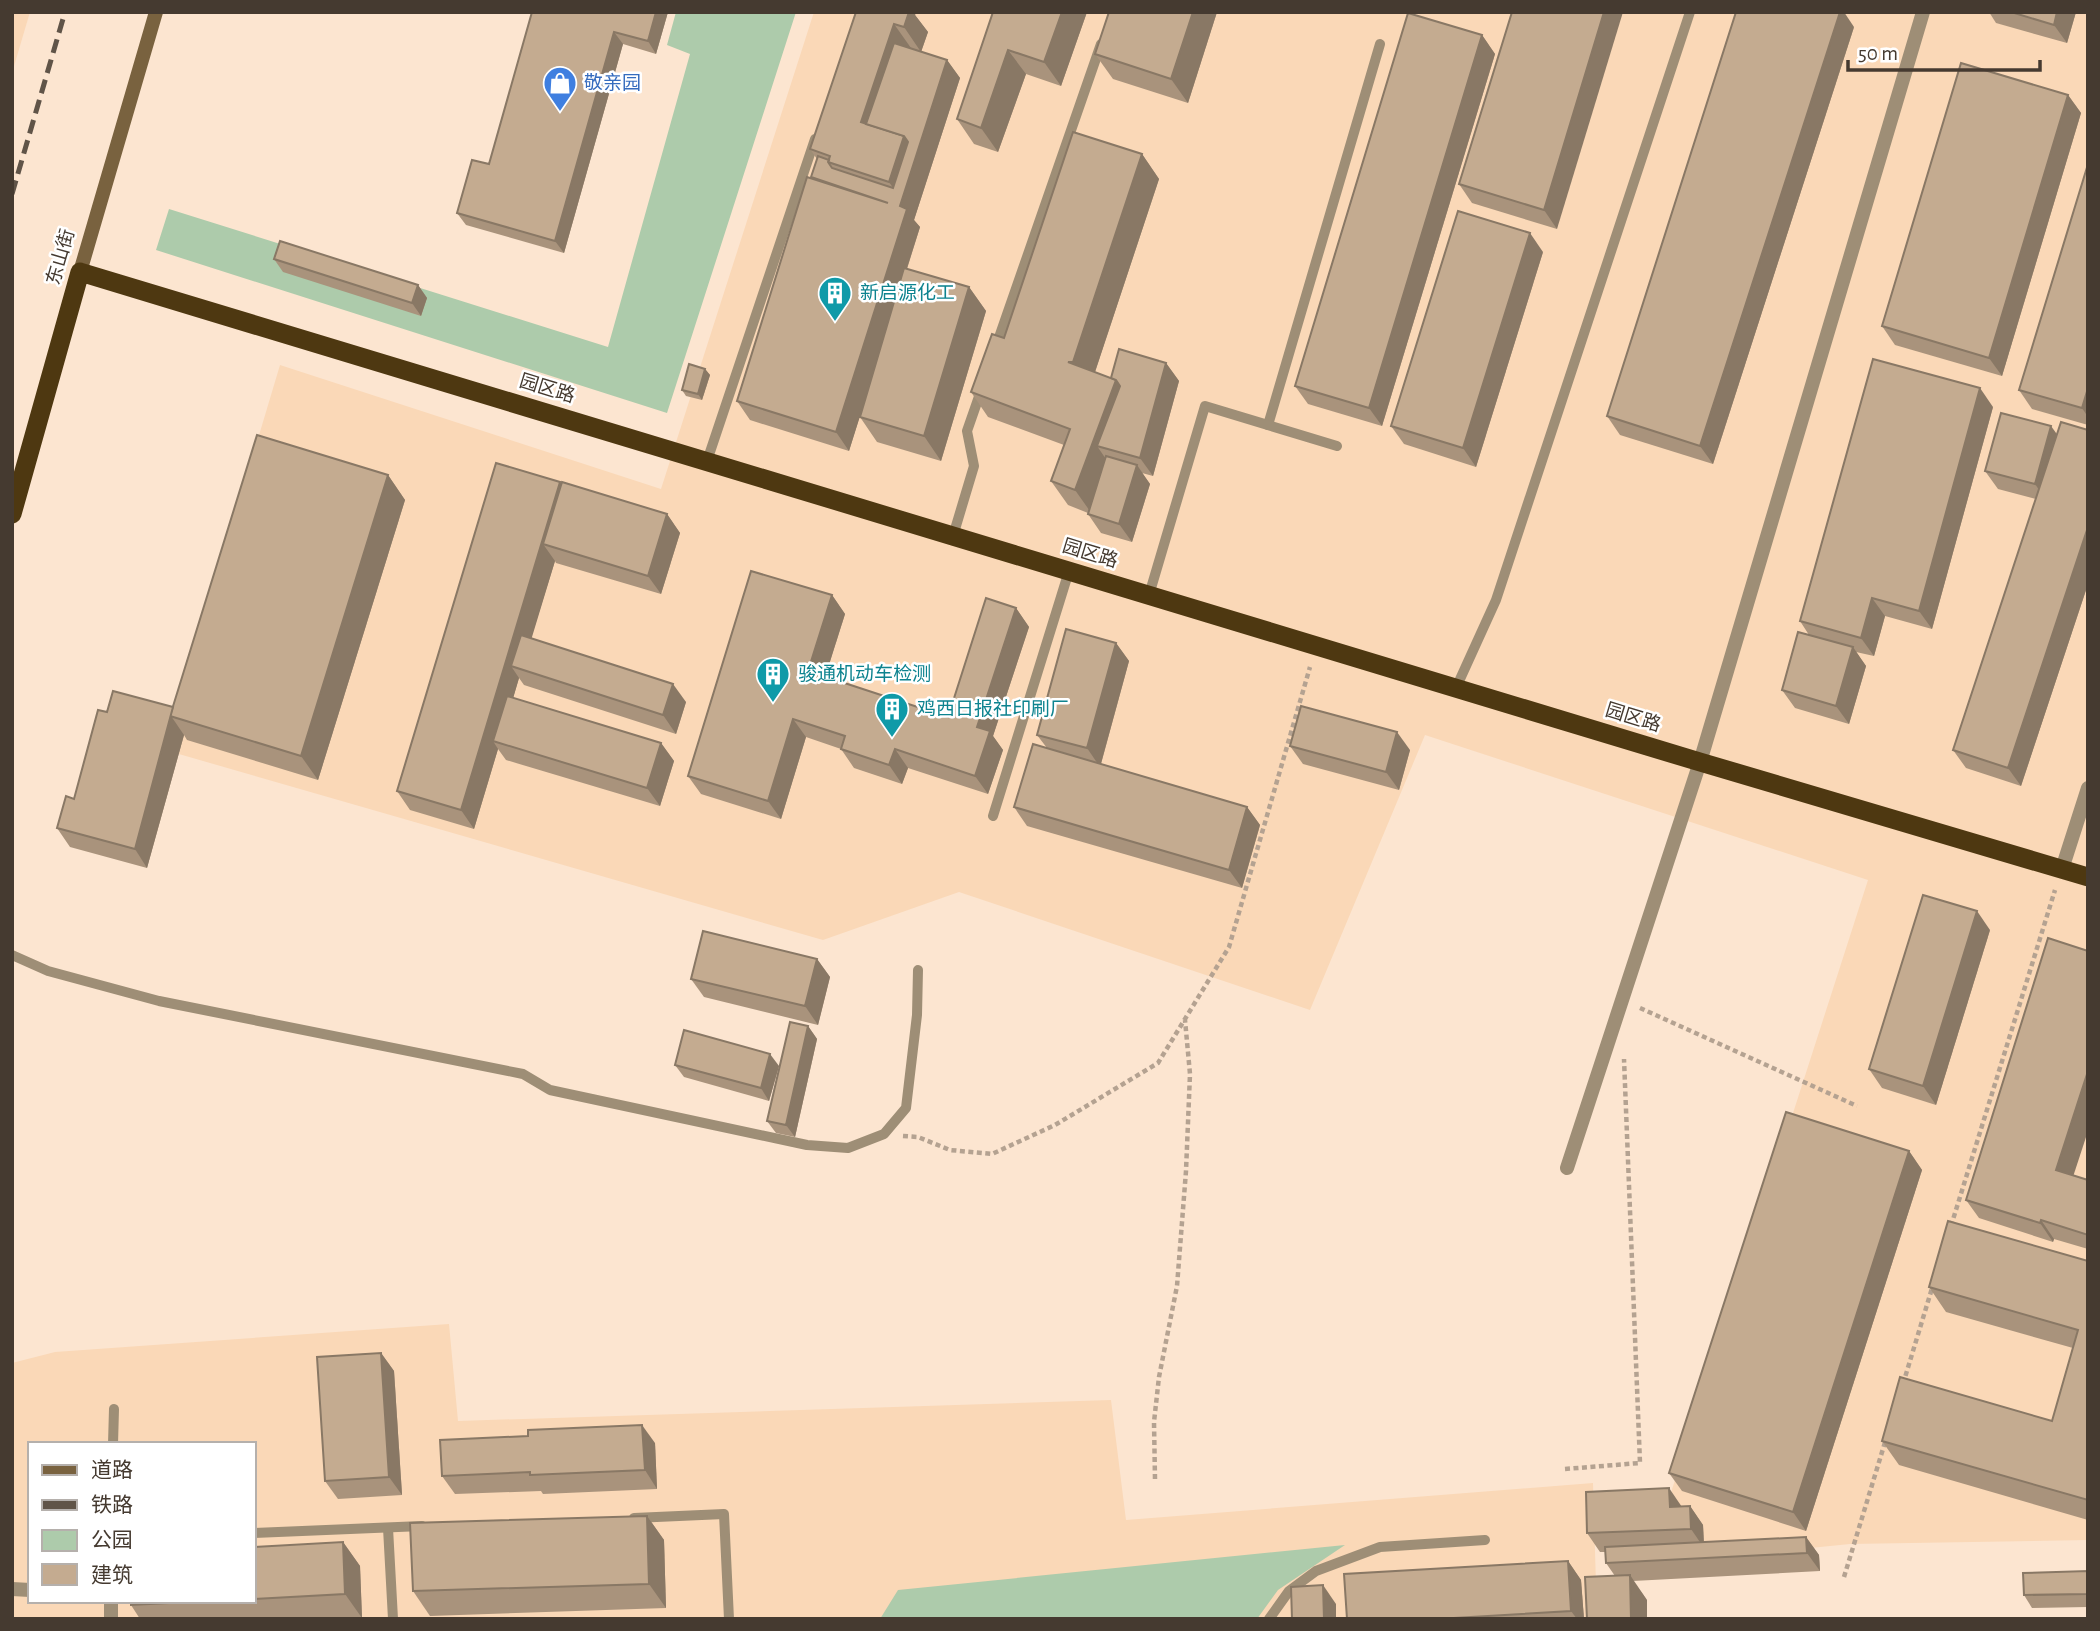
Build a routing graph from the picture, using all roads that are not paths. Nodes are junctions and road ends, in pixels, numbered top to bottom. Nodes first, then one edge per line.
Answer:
1 (156, 12) edge
2 (1690, 12) edge
3 (1923, 12) edge
4 (1103, 38) edge
5 (1380, 44) dead end
6 (819, 128) edge
7 (80, 272) junction
8 (990, 365) edge
9 (985, 378) edge
10 (1268, 425) junction
11 (1338, 446) dead end
12 (707, 461) junction
13 (12, 514) edge
14 (953, 536) junction
15 (1069, 571) junction
16 (1149, 595) junction
17 (1456, 688) junction
18 (1700, 762) junction
19 (2088, 788) edge
20 (993, 816) dead end
21 (2062, 869) junction
22 (2088, 877) edge
23 (12, 955) edge
24 (918, 970) dead end
25 (1567, 1168) dead end
26 (114, 1409) dead end
27 (113, 1442) edge
28 (617, 1518) edge
29 (428, 1526) edge
30 (388, 1528) junction
31 (256, 1533) edge
32 (1485, 1540) dead end
33 (393, 1619) edge
34 (729, 1619) edge
35 (1269, 1619) edge

1 - 7 main road, 东山街
2 - 17 lane
3 - 18 street
4 - 8 lane
5 - 10 lane
6 - 12 lane
7 - 12 highway, 园区路
7 - 13 highway, 东山街
9 - 14 lane
10 - 11 lane
10 - 16 lane
12 - 14 highway, 园区路
14 - 15 highway, 园区路
15 - 16 highway, 园区路
15 - 20 lane
16 - 17 highway, 园区路
17 - 18 highway, 园区路
18 - 21 highway, 园区路
18 - 25 street
19 - 21 street
21 - 22 highway, 园区路
23 - 24 lane
26 - 27 lane
28 - 34 lane
29 - 30 lane
30 - 31 lane
30 - 33 lane
32 - 35 lane

